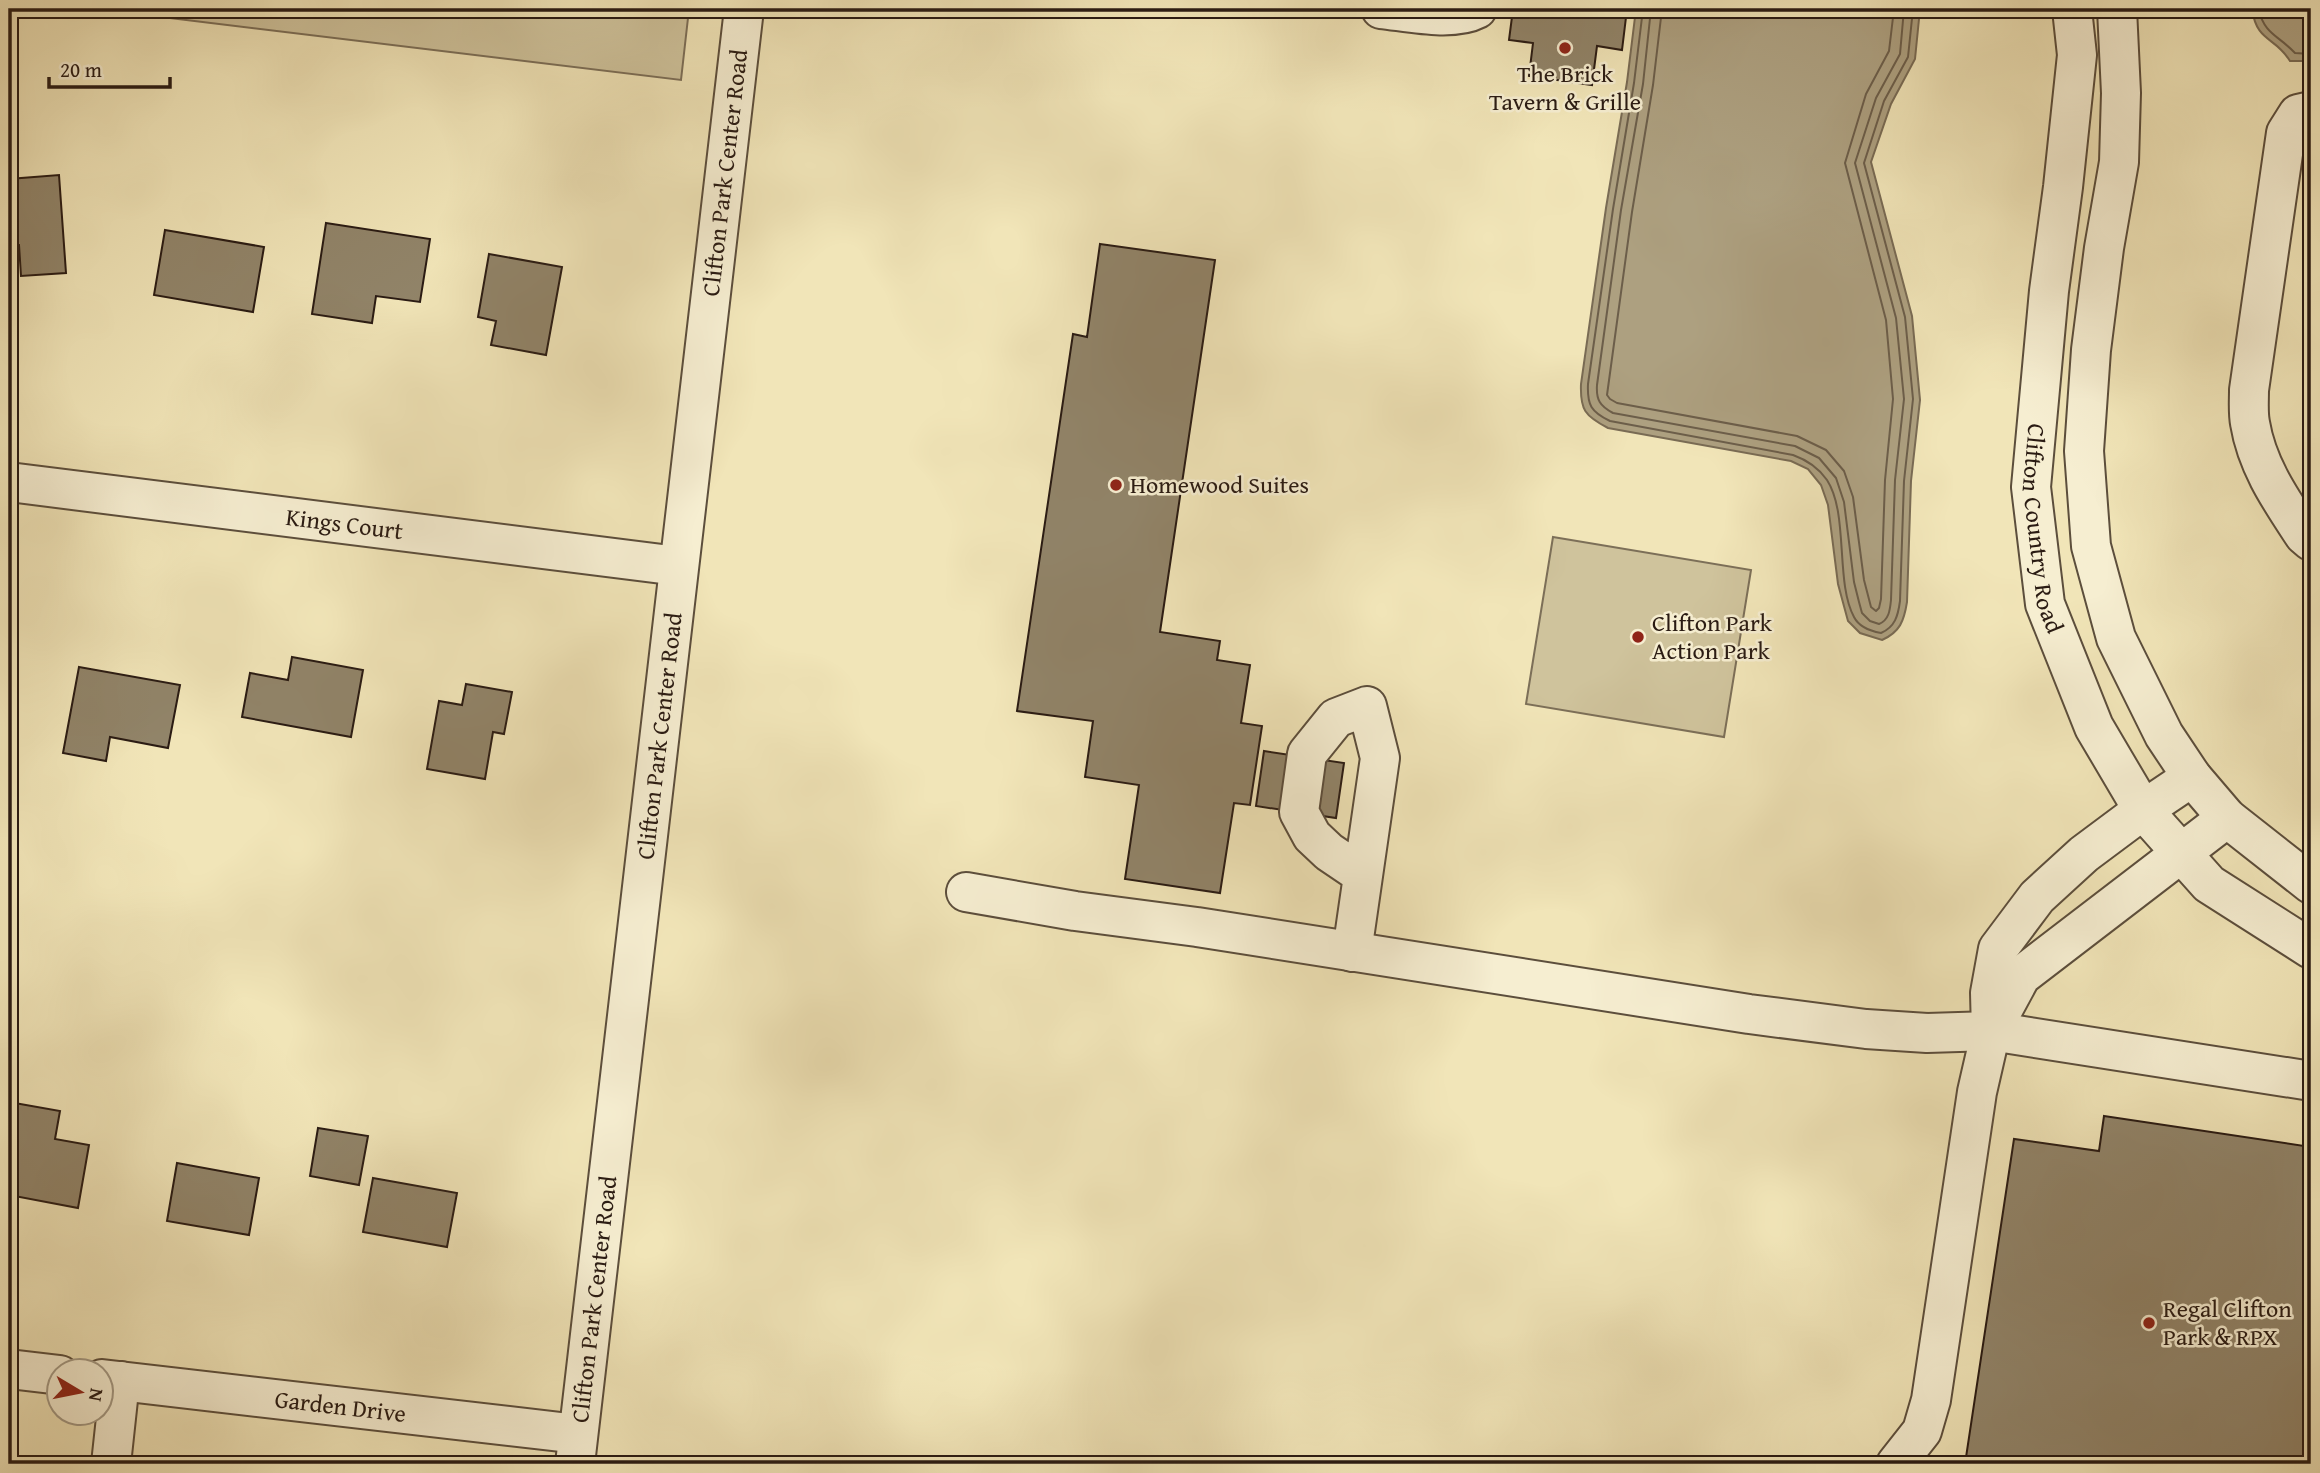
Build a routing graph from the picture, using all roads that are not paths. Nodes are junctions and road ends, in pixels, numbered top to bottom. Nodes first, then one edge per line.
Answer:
1 (744, 9) edge
2 (1381, 9) edge
3 (1477, 9) edge
4 (2072, 9) edge
5 (2117, 9) edge
6 (2311, 111) edge
7 (9, 482) edge
8 (2311, 541) edge
9 (678, 566) junction
10 (2192, 777) junction
11 (2143, 810) junction
12 (2227, 818) junction
13 (2181, 852) junction
14 (1363, 875) junction
15 (2311, 884) edge
16 (966, 892) dead end
17 (2311, 949) edge
18 (1352, 952) junction
19 (1991, 1031) junction
20 (2311, 1081) edge
21 (9, 1369) edge
22 (46, 1373) edge
23 (116, 1381) edge
24 (111, 1428) edge
25 (577, 1449) edge
26 (111, 1464) edge
27 (1896, 1464) edge

1 - 9 street, Clifton Park Center Road
2 - 3 street
4 - 11 street, Clifton Country Road
5 - 10 street, Clifton Country Road
6 - 8 street
7 - 9 street, Kings Court
9 - 25 street, Clifton Park Center Road
10 - 11 street
10 - 12 street, Clifton Country Road
11 - 13 street, Clifton Country Road
11 - 19 street
12 - 13 street
12 - 15 street, Clifton Country Road
13 - 17 street, Clifton Country Road
13 - 19 street
14 - 14 street
14 - 18 street
16 - 18 street
18 - 19 street
19 - 20 street
19 - 27 street
21 - 22 street
23 - 25 street, Garden Drive
24 - 26 street

